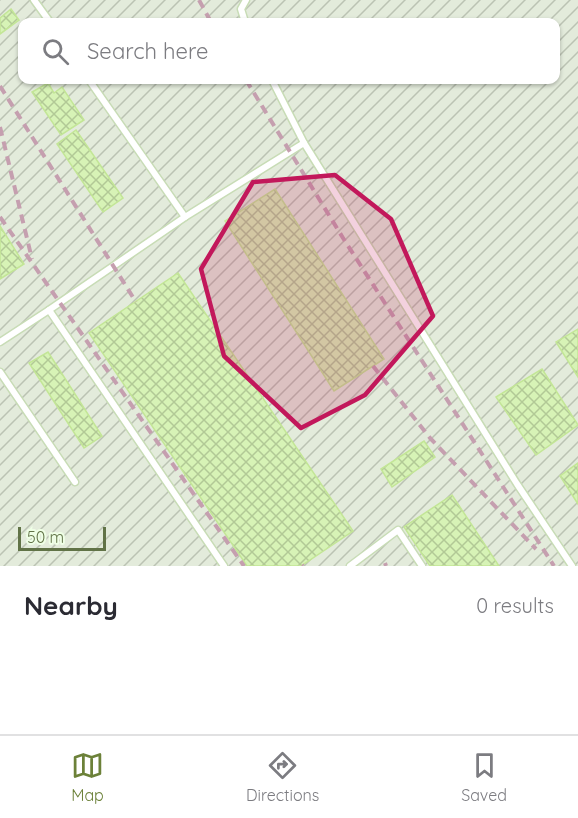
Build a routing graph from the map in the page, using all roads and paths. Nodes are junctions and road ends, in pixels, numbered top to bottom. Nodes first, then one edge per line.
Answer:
1 (34, 0) edge
2 (246, 0) edge
3 (47, 18) edge
4 (244, 18) edge
5 (92, 84) edge
6 (274, 84) edge
7 (304, 142) junction
8 (184, 217) junction
9 (49, 310) junction
10 (0, 342) edge
11 (0, 372) edge
12 (75, 482) dead end
13 (224, 566) edge
14 (350, 566) edge
15 (422, 566) edge
16 (572, 566) edge

1 - 3 lane
2 - 4 lane
5 - 8 lane
6 - 7 lane
7 - 8 lane
7 - 16 lane
8 - 9 lane
9 - 10 lane
9 - 13 lane
11 - 12 lane
14 - 15 lane

